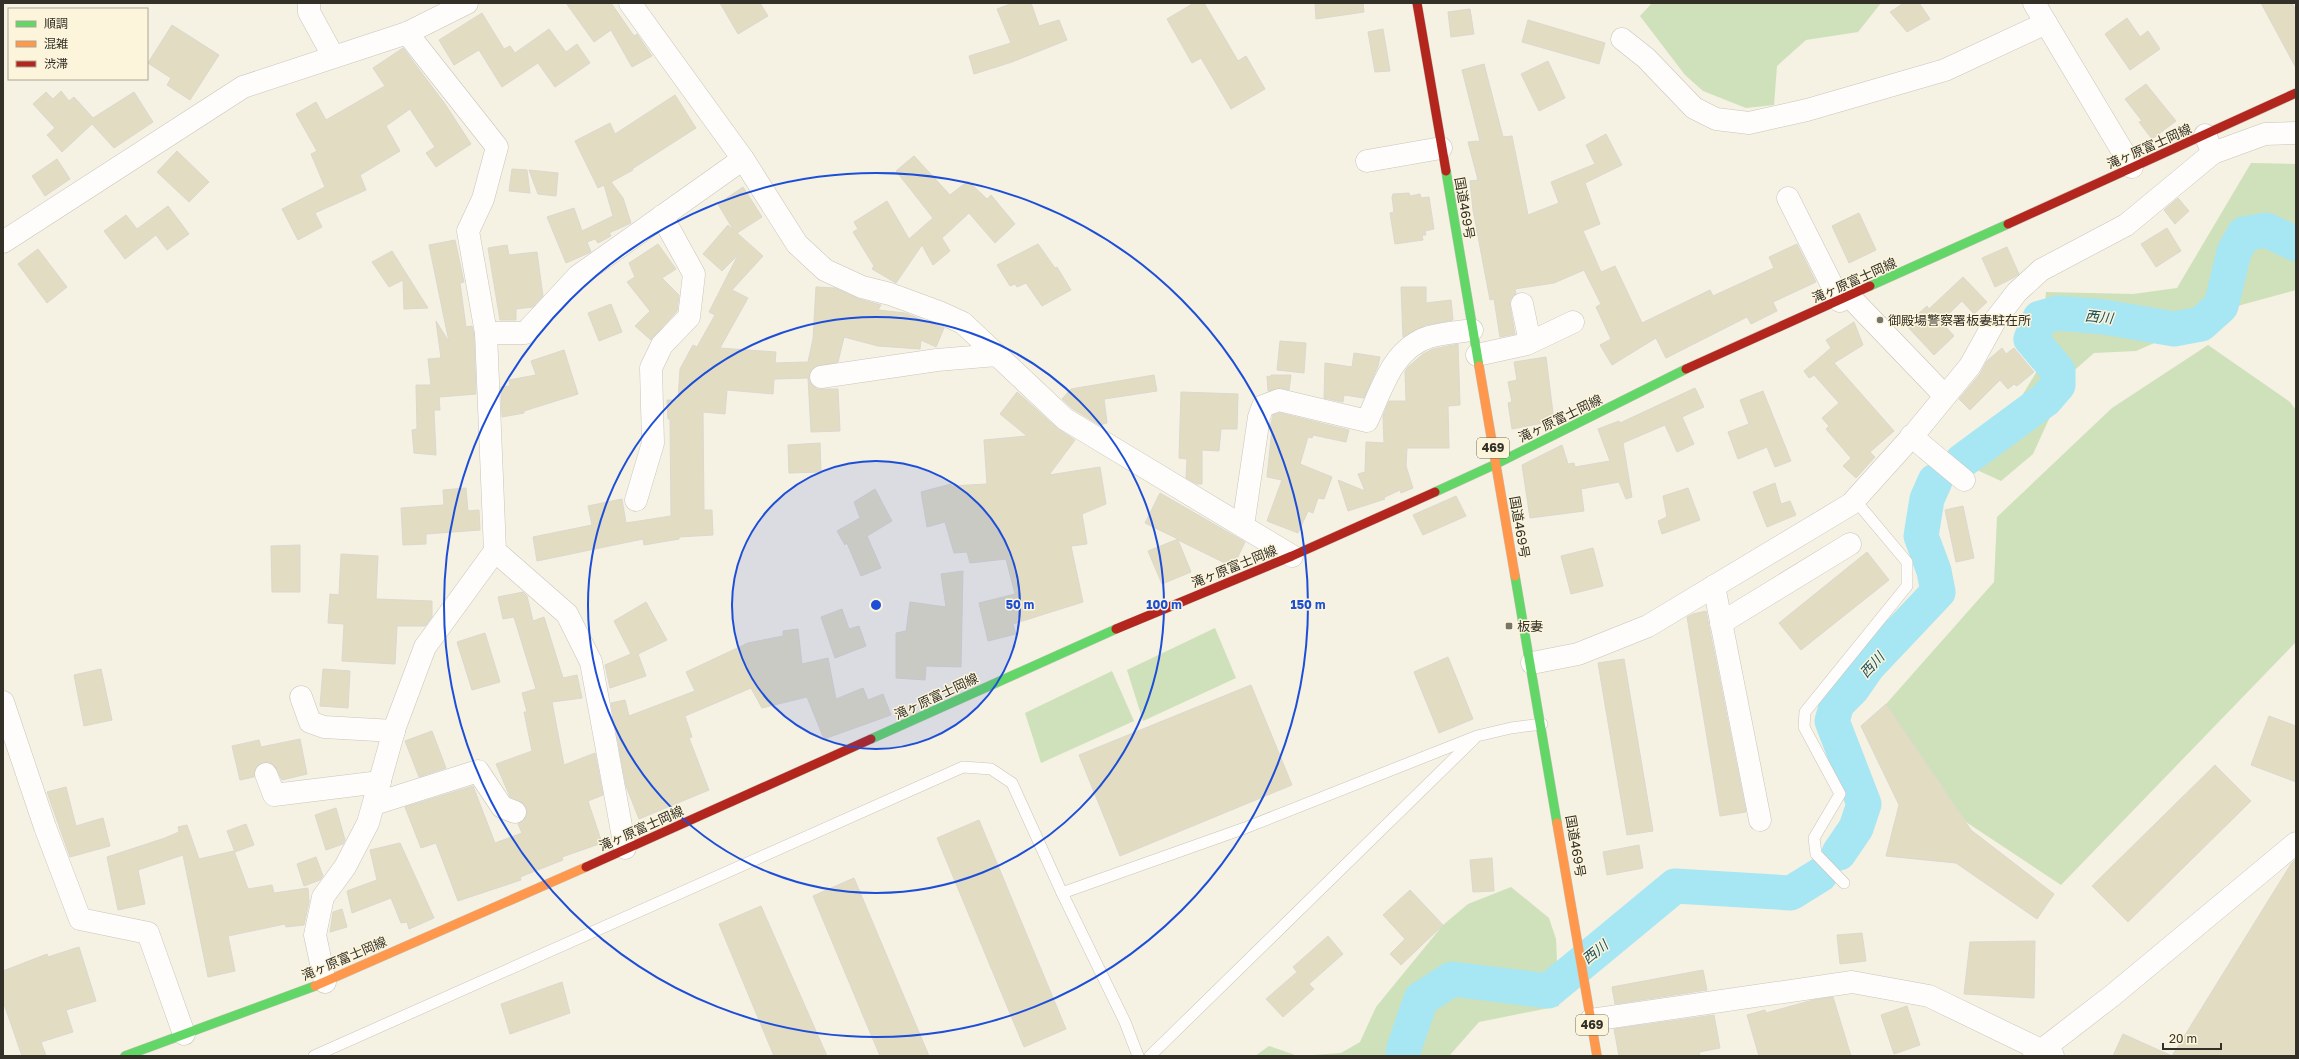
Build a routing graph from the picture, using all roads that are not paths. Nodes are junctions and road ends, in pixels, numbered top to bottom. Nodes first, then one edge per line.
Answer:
1 (309, 3) edge
2 (467, 3) edge
3 (630, 3) edge
4 (1417, 3) edge
5 (2034, 3) edge
6 (2046, 23) junction
7 (407, 33) junction
8 (1622, 39) dead end
9 (333, 56) junction
10 (2296, 92) edge
11 (2296, 133) edge
12 (2209, 144) junction
13 (1441, 148) junction
14 (744, 159) junction
15 (1367, 160) dead end
16 (2132, 167) junction
17 (1788, 198) dead end
18 (662, 216) junction
19 (3, 242) edge
20 (1845, 299) junction
21 (1522, 304) dead end
22 (1573, 322) dead end
23 (1472, 330) junction
24 (486, 334) junction
25 (1530, 342) junction
26 (998, 355) junction
27 (1477, 355) junction
28 (821, 377) dead end
29 (1945, 396) junction
30 (1912, 436) junction
31 (1496, 464) junction
32 (1964, 480) dead end
33 (636, 500) dead end
34 (1854, 500) junction
35 (1242, 526) junction
36 (1850, 544) dead end
37 (495, 551) junction
38 (1292, 556) junction
39 (1714, 586) junction
40 (1721, 622) junction
41 (1532, 664) junction
42 (301, 697) dead end
43 (3, 702) edge
44 (1542, 724) junction
45 (394, 731) junction
46 (1477, 736) junction
47 (266, 774) dead end
48 (380, 782) junction
49 (374, 804) junction
50 (515, 812) dead end
51 (1760, 820) dead end
52 (2296, 843) edge
53 (625, 848) junction
54 (1844, 884) dead end
55 (1062, 893) junction
56 (325, 982) junction
57 (1591, 1020) junction
58 (184, 1034) junction
59 (2043, 1054) edge
60 (126, 1056) edge
61 (314, 1056) edge
62 (1138, 1056) edge
63 (1150, 1056) edge
64 (1597, 1056) edge

1 - 9 street
2 - 7 street
3 - 14 street
4 - 13 main road, 国道469号 / 469
5 - 6 street
6 - 8 street
6 - 16 street
7 - 9 street
7 - 24 street
9 - 19 street
10 - 12 main road, 滝ヶ原富士岡線
11 - 12 street
12 - 16 main road, 滝ヶ原富士岡線
12 - 29 street
13 - 15 street
13 - 23 main road, 国道469号 / 469
14 - 18 street
14 - 26 street
16 - 20 main road, 滝ヶ原富士岡線
17 - 20 street
18 - 24 street
18 - 33 street
20 - 29 street
20 - 31 main road, 滝ヶ原富士岡線
21 - 25 street
22 - 25 street
23 - 27 main road, 国道469号 / 469
23 - 35 street
24 - 37 street
25 - 27 street
26 - 28 street
26 - 35 street
27 - 31 main road, 国道469号 / 469
29 - 30 street
30 - 32 street
30 - 34 street
31 - 38 main road, 滝ヶ原富士岡線
31 - 41 main road, 国道469号 / 469
34 - 39 street
34 - 54 lane
35 - 38 street
36 - 40 street
37 - 45 street
37 - 53 street
38 - 53 main road, 滝ヶ原富士岡線
39 - 40 street
39 - 41 street
40 - 51 street
41 - 44 main road, 国道469号 / 469
42 - 45 street
43 - 58 street
44 - 46 lane
44 - 57 main road, 国道469号 / 469
45 - 48 street
46 - 55 lane
46 - 63 lane
47 - 48 street
48 - 49 street
49 - 50 street
49 - 56 street
52 - 59 street
53 - 56 main road, 滝ヶ原富士岡線
55 - 61 lane
55 - 62 lane
56 - 58 main road, 滝ヶ原富士岡線
57 - 59 street
57 - 64 main road, 国道469号 / 469
58 - 60 main road, 滝ヶ原富士岡線

